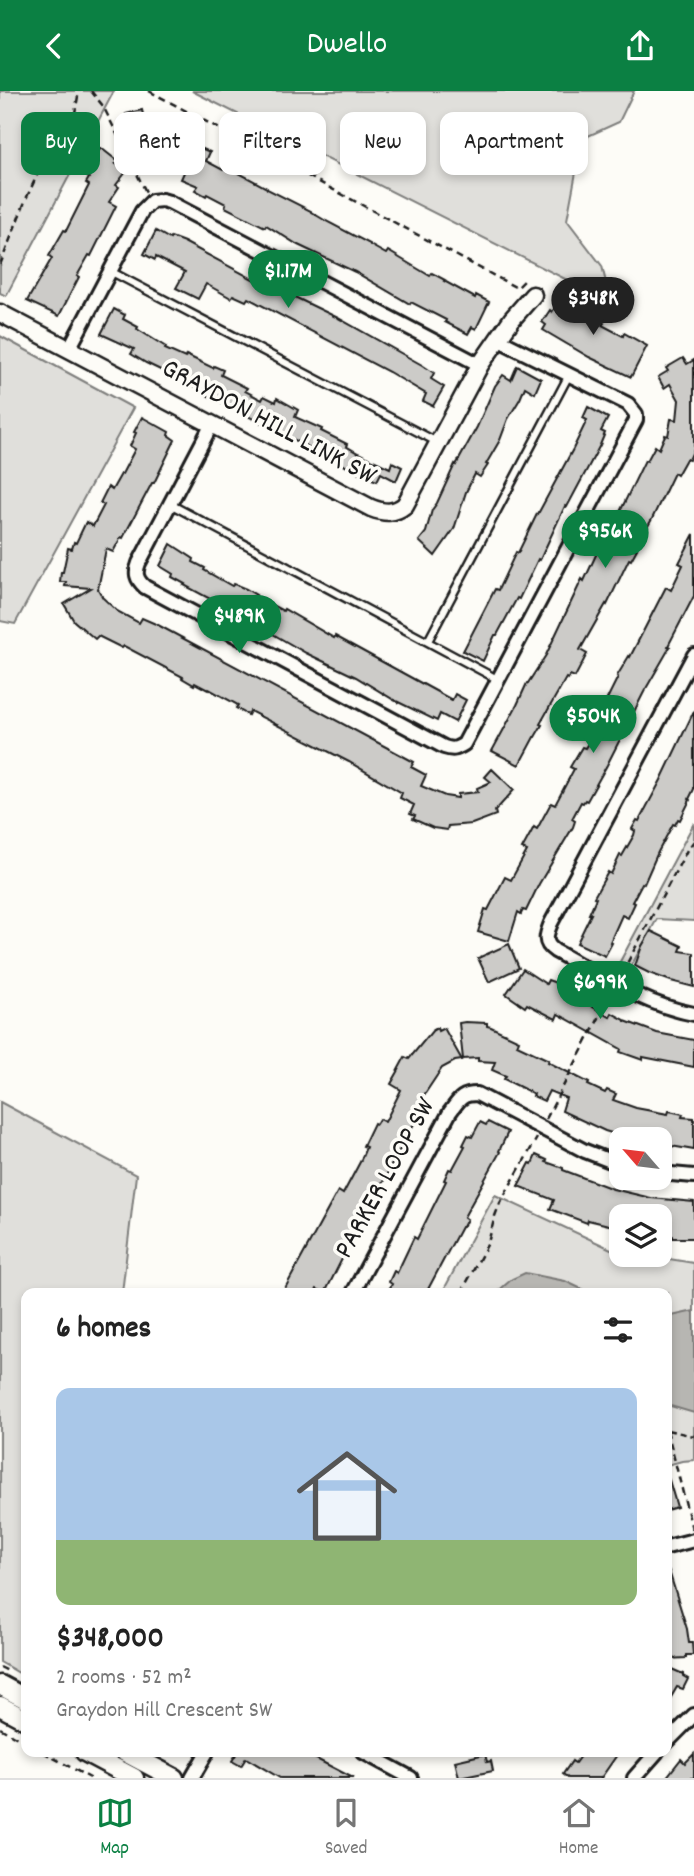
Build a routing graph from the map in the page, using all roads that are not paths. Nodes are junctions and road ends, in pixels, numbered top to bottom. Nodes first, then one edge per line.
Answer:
1 (110, 271) junction
2 (533, 295) dead end
3 (0, 313) edge
4 (497, 339) junction
5 (69, 349) junction
6 (480, 365) junction
7 (569, 375) junction
8 (212, 424) junction
9 (439, 443) junction
10 (170, 504) junction
11 (428, 641) junction
12 (694, 655) edge
13 (499, 680) junction
14 (694, 1014) edge
15 (609, 1160) edge
16 (672, 1174) edge
17 (694, 1176) edge
18 (356, 1288) edge
19 (693, 1544) edge
20 (672, 1546) edge
21 (0, 1685) edge
22 (21, 1696) edge
23 (0, 1706) edge
24 (694, 1715) edge
25 (21, 1717) edge
26 (672, 1737) edge
27 (94, 1757) edge
28 (134, 1757) edge
29 (203, 1757) edge
30 (372, 1757) edge
31 (653, 1757) edge
32 (134, 1778) edge
33 (174, 1778) edge
34 (192, 1778) edge
35 (411, 1778) edge
36 (634, 1778) edge

1 - 5 street
1 - 6 street
1 - 9 lane
2 - 4 street, GRAYDON HILL LINK SW
3 - 5 street, GRAYDON HILL LINK SW
4 - 6 street, GRAYDON HILL LINK SW
4 - 7 street
5 - 8 street, GRAYDON HILL LINK SW
6 - 9 street, GRAYDON HILL LINK SW
7 - 11 lane
7 - 13 street
8 - 9 street, GRAYDON HILL LINK SW
8 - 10 street
10 - 11 lane
10 - 13 street
11 - 13 lane
12 - 14 street
15 - 18 street, PARKER LOOP SW
16 - 17 street
19 - 20 street
21 - 22 main road
23 - 25 main road
24 - 26 street
27 - 32 main road
28 - 33 main road
29 - 34 street
30 - 35 street
31 - 36 street

